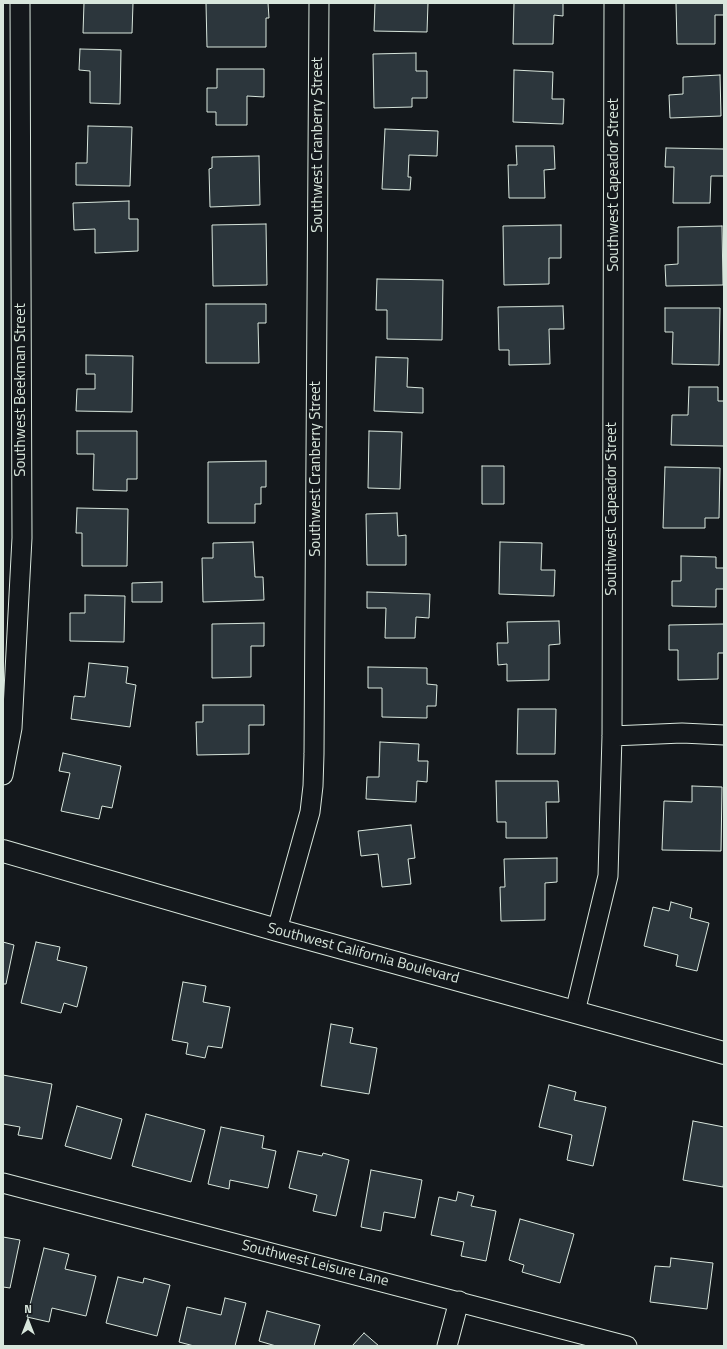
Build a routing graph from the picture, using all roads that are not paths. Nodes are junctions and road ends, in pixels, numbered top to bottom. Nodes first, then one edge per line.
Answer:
1 (20, 3) edge
2 (320, 3) edge
3 (614, 3) edge
4 (724, 735) edge
5 (612, 736) junction
6 (3, 775) edge
7 (3, 851) edge
8 (277, 930) junction
9 (575, 1012) junction
10 (724, 1053) edge
11 (3, 1183) edge
12 (459, 1301) junction
13 (447, 1346) edge
14 (627, 1346) edge

1 - 6 street, Southwest Beekman Street
2 - 8 street, Southwest Cranberry Street
3 - 5 street, Southwest Capeador Street
4 - 5 street
5 - 9 street, Southwest Capeador Street
7 - 8 street, Southwest California Boulevard
8 - 9 street, Southwest California Boulevard
9 - 10 street, Southwest California Boulevard
11 - 12 street, Southwest Leisure Lane
12 - 13 street
12 - 14 street, Southwest Leisure Lane

